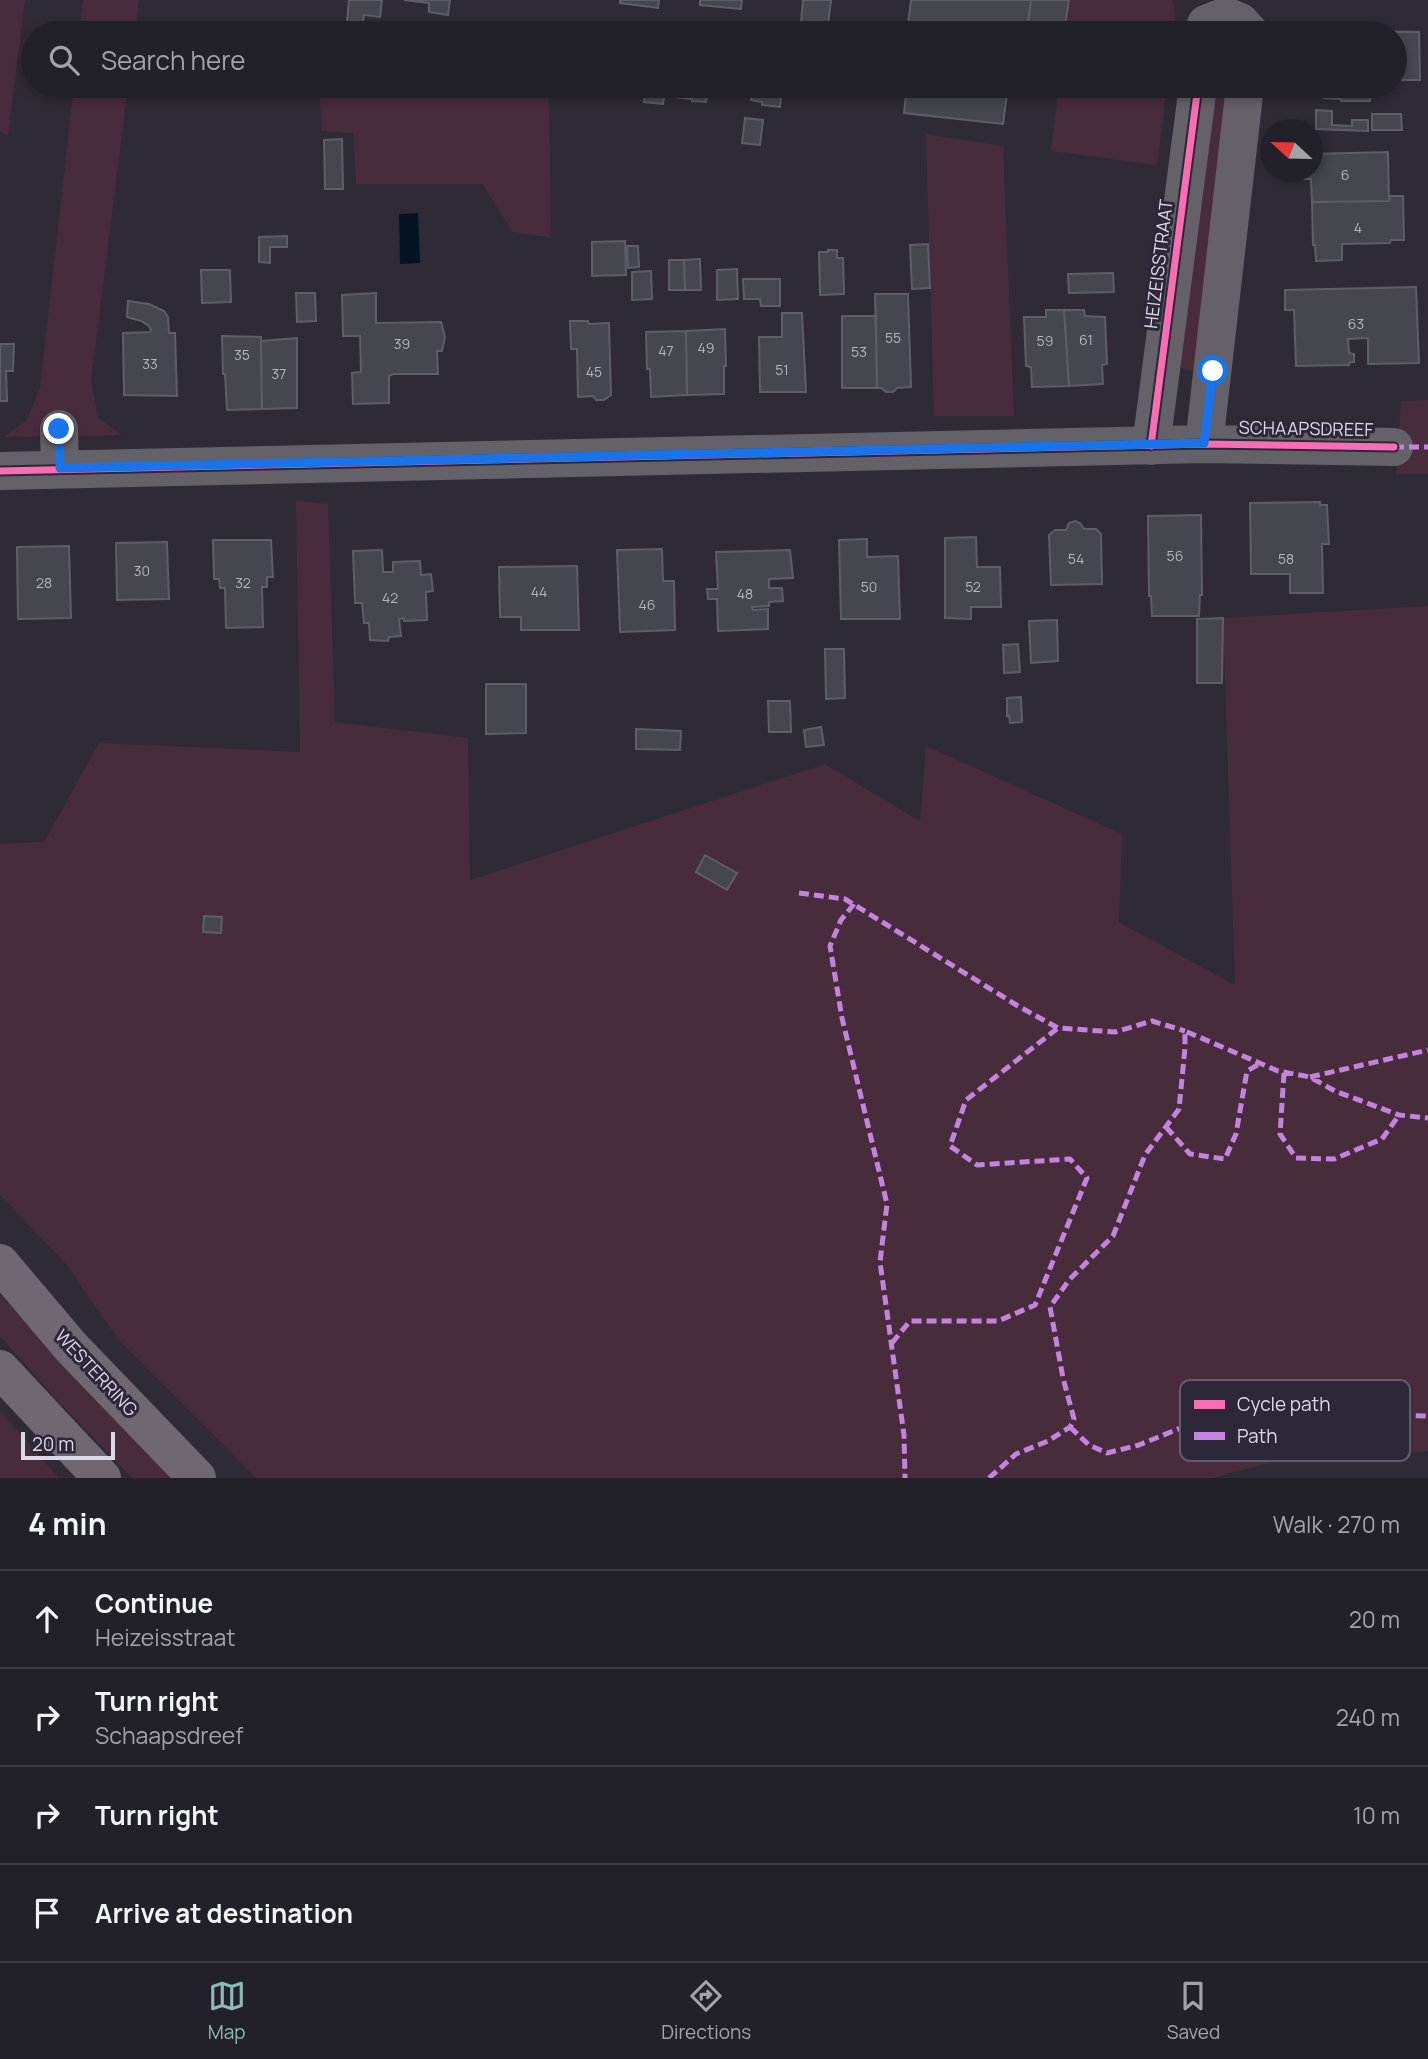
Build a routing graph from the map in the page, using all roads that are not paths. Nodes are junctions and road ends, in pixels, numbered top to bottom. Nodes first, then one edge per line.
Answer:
1 (1254, 0) edge
2 (1206, 19) edge
3 (1238, 21) edge
4 (1251, 21) edge
5 (1196, 98) edge
6 (1244, 98) edge
7 (1161, 371) junction
8 (1213, 371) junction
9 (59, 429) dead end
10 (1204, 443) junction
11 (1151, 446) junction
12 (1394, 447) dead end
13 (60, 468) junction
14 (0, 471) edge
15 (0, 1263) edge
16 (0, 1369) edge
17 (102, 1478) edge
18 (197, 1478) edge

1 - 4 street
2 - 3 street
5 - 7 street, HEIZEISSTRAAT
6 - 8 street
7 - 8 street
7 - 11 street, HEIZEISSTRAAT
8 - 10 street
9 - 13 street
10 - 11 street, SCHAAPSDREEF
10 - 12 street, SCHAAPSDREEF
11 - 13 street, SCHAAPSDREEF
13 - 14 street, SCHAAPSDREEF
15 - 18 highway, WESTERRING
16 - 17 highway

